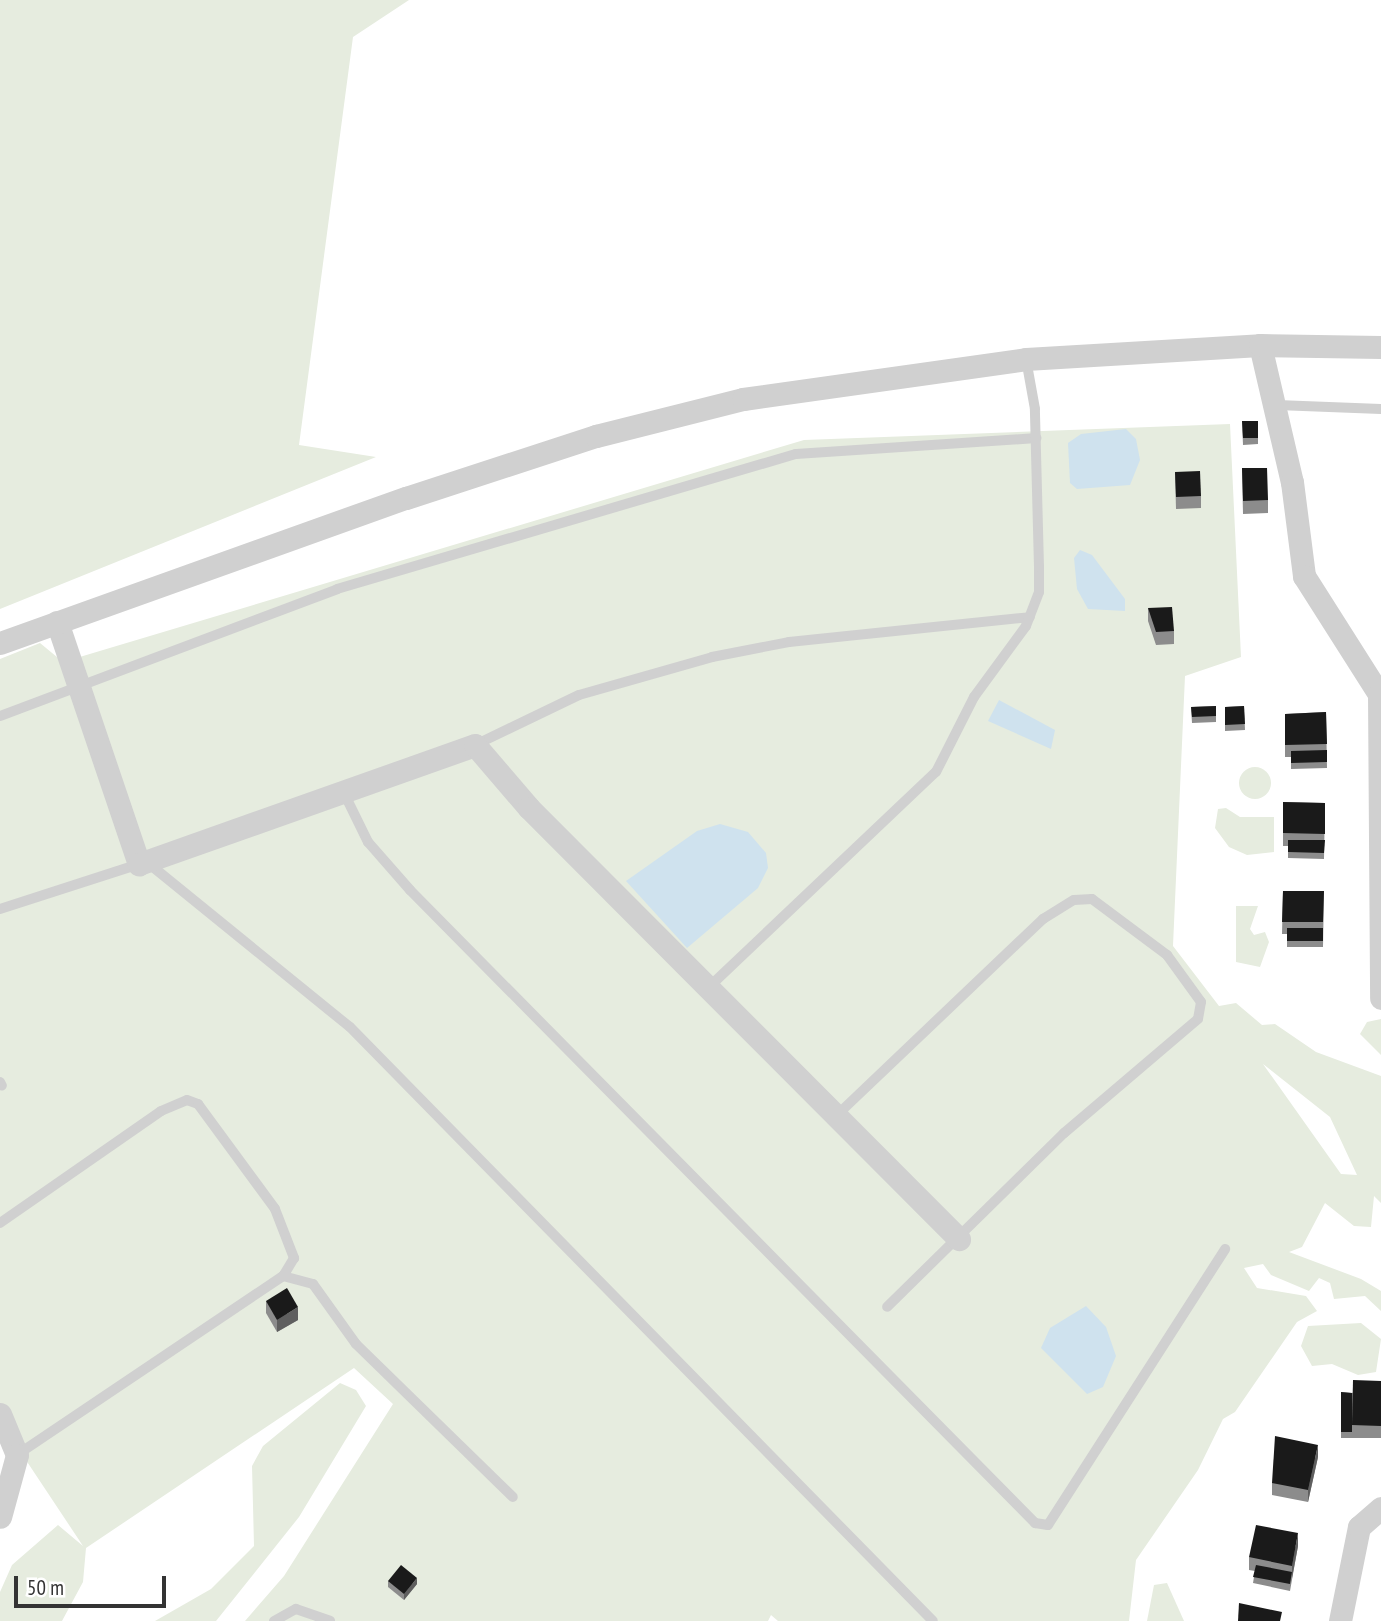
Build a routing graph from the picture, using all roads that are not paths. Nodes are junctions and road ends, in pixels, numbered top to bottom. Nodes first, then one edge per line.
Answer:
1 (1260, 345) junction
2 (1381, 347) edge
3 (1026, 359) junction
4 (1277, 405) junction
5 (1381, 408) edge
6 (1036, 438) junction
7 (1030, 617) junction
8 (57, 622) junction
9 (0, 643) edge
10 (79, 686) junction
11 (1380, 694) edge
12 (0, 716) edge
13 (475, 745) junction
14 (342, 788) junction
15 (143, 862) junction
16 (0, 909) edge
17 (708, 988) junction
18 (1381, 998) edge
19 (836, 1116) junction
20 (0, 1223) edge
21 (959, 1239) junction
22 (1225, 1249) dead end
23 (283, 1276) junction
24 (887, 1307) dead end
25 (0, 1414) edge
26 (17, 1455) junction
27 (513, 1497) dead end
28 (1381, 1508) edge
29 (0, 1517) edge
30 (274, 1621) edge
31 (330, 1621) edge
32 (933, 1621) edge
33 (1340, 1621) edge

1 - 2 street
1 - 3 street
1 - 4 street
3 - 6 lane
3 - 8 street
4 - 5 lane
4 - 11 street
6 - 7 lane
6 - 10 lane
7 - 13 lane
7 - 17 lane
8 - 9 street
8 - 10 street
10 - 12 lane
10 - 15 street
11 - 18 street
13 - 14 street
13 - 17 street
14 - 15 street
14 - 22 lane
15 - 16 lane
15 - 32 lane
17 - 19 street
19 - 21 street
19 - 21 lane
20 - 23 lane
21 - 24 lane
23 - 26 lane
23 - 27 lane
25 - 26 street
26 - 29 street
28 - 33 street
30 - 31 lane

